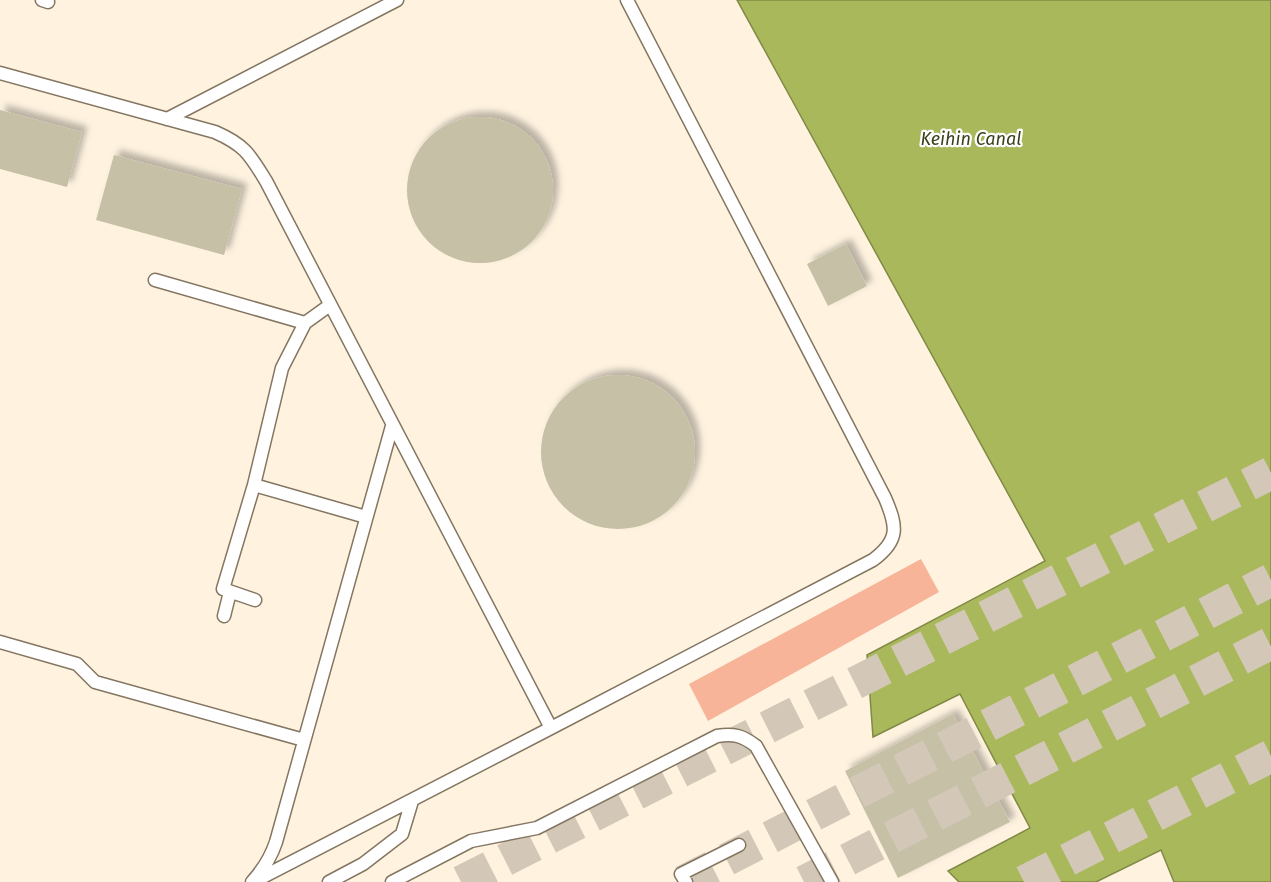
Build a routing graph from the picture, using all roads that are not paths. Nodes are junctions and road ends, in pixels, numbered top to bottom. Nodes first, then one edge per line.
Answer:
1 (397, 0) edge
2 (627, 0) edge
3 (0, 73) edge
4 (167, 119) junction
5 (155, 280) dead end
6 (330, 305) junction
7 (305, 323) junction
8 (392, 426) junction
9 (254, 485) junction
10 (366, 517) junction
11 (230, 592) junction
12 (255, 600) dead end
13 (224, 616) dead end
14 (0, 642) edge
15 (551, 729) junction
16 (304, 740) junction
17 (412, 801) junction
18 (739, 844) dead end
19 (253, 882) edge
20 (329, 882) edge
21 (392, 882) edge
22 (686, 882) edge
23 (832, 882) edge

1 - 4 lane
2 - 15 lane
3 - 4 lane
4 - 6 lane
5 - 7 lane
6 - 7 lane
6 - 8 lane
7 - 9 lane
8 - 10 lane
8 - 15 lane
9 - 10 lane
9 - 11 lane
10 - 16 lane
11 - 12 lane
11 - 13 lane
14 - 16 lane
15 - 17 lane
16 - 19 lane
17 - 19 lane
17 - 20 lane
18 - 22 lane
21 - 23 lane

